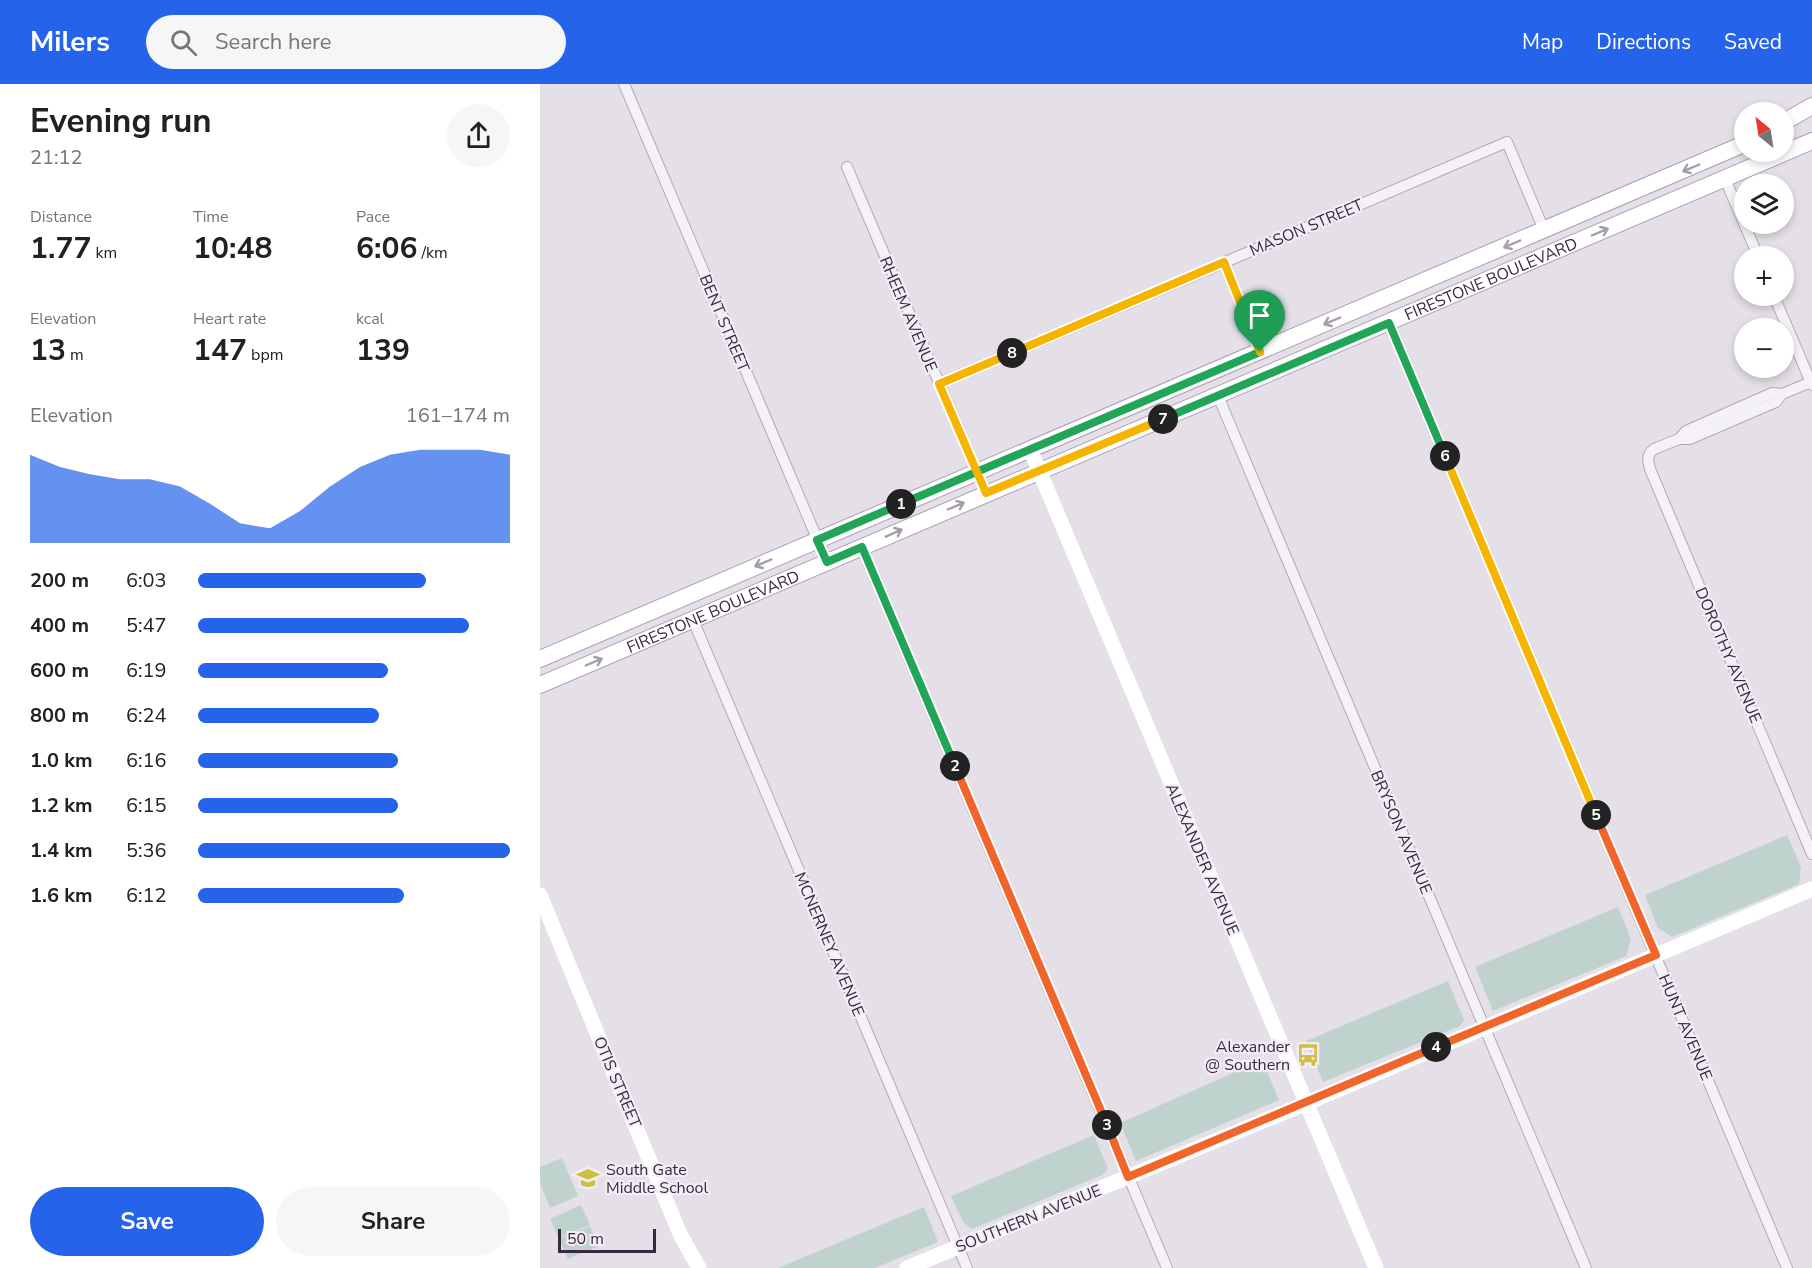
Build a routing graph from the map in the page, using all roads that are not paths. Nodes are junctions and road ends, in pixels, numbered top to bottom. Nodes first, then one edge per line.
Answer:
1 (624, 84) edge
2 (1812, 106) edge
3 (1794, 116) edge
4 (1812, 141) edge
5 (1734, 148) edge
6 (847, 167) dead end
7 (1725, 179) junction
8 (1544, 230) junction
9 (1754, 246) edge
10 (1224, 262) junction
11 (1778, 306) edge
12 (1389, 323) junction
13 (1260, 352) junction
14 (939, 384) junction
15 (1811, 384) edge
16 (1218, 396) junction
17 (1030, 449) junction
18 (1040, 471) junction
19 (976, 472) junction
20 (986, 493) junction
21 (817, 540) junction
22 (862, 547) junction
23 (827, 562) junction
24 (693, 620) junction
25 (540, 659) edge
26 (540, 685) edge
27 (1812, 854) edge
28 (1812, 889) edge
29 (540, 895) edge
30 (1656, 955) junction
31 (1484, 1027) junction
32 (1306, 1103) junction
33 (1128, 1177) junction
34 (958, 1246) junction
35 (699, 1268) edge
36 (907, 1268) edge
37 (967, 1268) edge
38 (1167, 1268) edge
39 (1376, 1268) edge
40 (1586, 1268) edge
41 (1787, 1268) edge

1 - 21 street, BENT STREET
2 - 3 main road
4 - 7 main road, FIRESTONE BOULEVARD
5 -> 8 main road, FIRESTONE BOULEVARD
6 - 14 street, RHEEM AVENUE
7 - 9 street
12 -> 7 main road, FIRESTONE BOULEVARD
8 - 10 street, MASON STREET
8 -> 13 main road, FIRESTONE BOULEVARD
10 - 13 street
10 - 14 street, MASON STREET
11 - 15 street
12 - 16 main road, FIRESTONE BOULEVARD
12 - 30 street, HUNT AVENUE
13 - 17 main road, FIRESTONE BOULEVARD
14 - 19 street, RHEEM AVENUE
15 - 27 street, DOROTHY AVENUE
16 - 18 main road, FIRESTONE BOULEVARD
16 - 31 street, BRYSON AVENUE
17 - 18 street, ALEXANDER AVENUE
17 - 19 main road, FIRESTONE BOULEVARD
18 - 20 main road, FIRESTONE BOULEVARD
18 - 32 street, ALEXANDER AVENUE
19 - 20 street, RHEEM AVENUE
19 - 21 main road, FIRESTONE BOULEVARD
22 -> 20 main road, FIRESTONE BOULEVARD
21 - 23 street, BENT STREET
21 -> 25 main road, FIRESTONE BOULEVARD
22 - 23 main road, FIRESTONE BOULEVARD
22 - 33 street
23 - 24 main road, FIRESTONE BOULEVARD
26 -> 24 main road, FIRESTONE BOULEVARD
24 - 34 street, MCNERNEY AVENUE
28 - 30 street, SOUTHERN AVENUE
29 - 35 street, OTIS STREET
30 - 31 street, SOUTHERN AVENUE
30 - 41 street, HUNT AVENUE
31 - 32 street, SOUTHERN AVENUE
31 - 40 street, BRYSON AVENUE
32 - 33 street, SOUTHERN AVENUE
32 - 39 street, ALEXANDER AVENUE
33 - 34 street, SOUTHERN AVENUE
33 - 38 street
34 - 36 street, SOUTHERN AVENUE
34 - 37 street, MCNERNEY AVENUE

